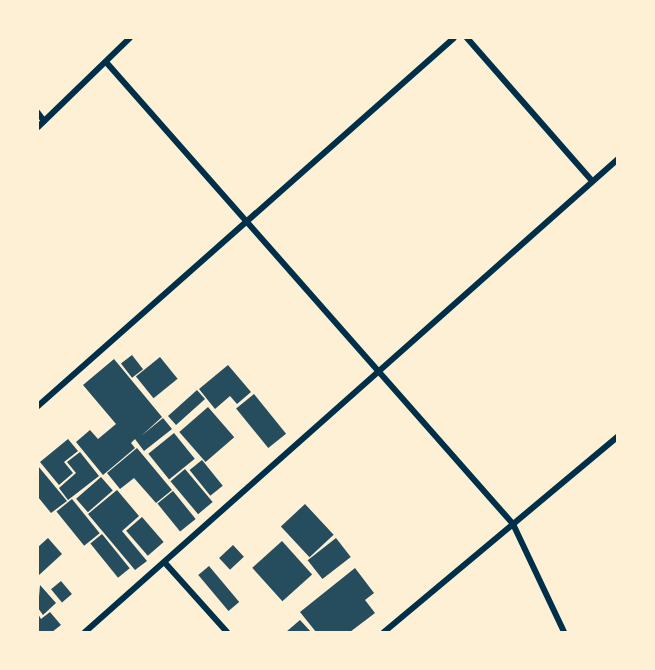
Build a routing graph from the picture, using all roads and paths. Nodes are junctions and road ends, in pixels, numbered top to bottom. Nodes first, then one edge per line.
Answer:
1 (130, 38) edge
2 (454, 38) edge
3 (467, 38) edge
4 (106, 62) junction
5 (38, 113) edge
6 (44, 121) junction
7 (38, 127) edge
8 (618, 159) edge
9 (592, 181) junction
10 (247, 221) junction
11 (377, 374) junction
12 (38, 406) edge
13 (618, 436) edge
14 (513, 524) junction
15 (166, 564) junction
16 (85, 633) edge
17 (227, 633) edge
18 (384, 633) edge
19 (564, 633) edge

1 - 4 street
2 - 10 street
3 - 9 street
4 - 6 street
4 - 10 street
5 - 6 street
6 - 7 street
8 - 9 street
9 - 11 street
10 - 11 street
10 - 12 street
11 - 14 street
11 - 15 street
13 - 14 street
14 - 18 street
14 - 19 street
15 - 16 street
15 - 17 street

